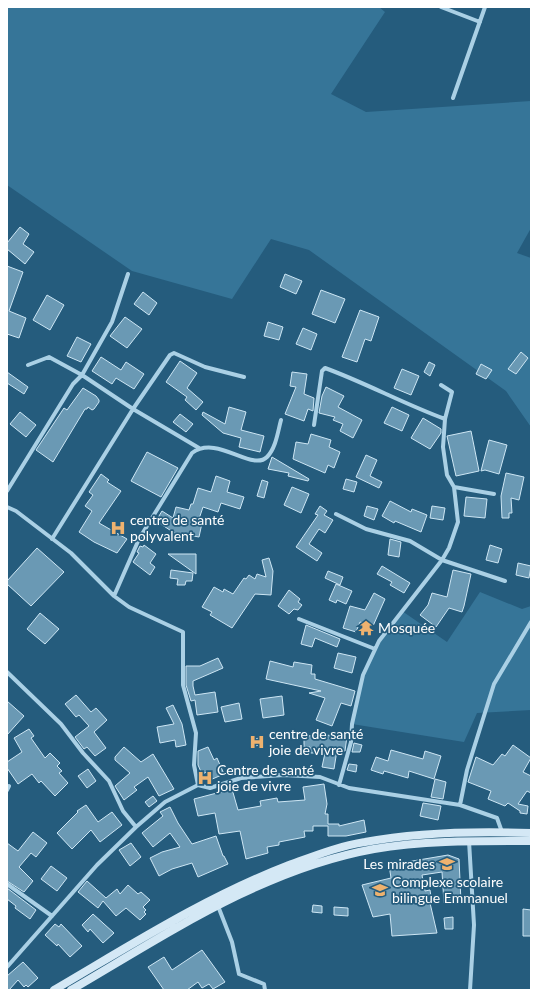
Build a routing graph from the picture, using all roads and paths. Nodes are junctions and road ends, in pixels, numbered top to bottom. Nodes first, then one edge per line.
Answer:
1 (441, 7) edge
2 (485, 7) edge
3 (480, 22) junction
4 (453, 98) dead end
5 (128, 274) dead end
6 (28, 365) dead end
7 (82, 375) junction
8 (244, 377) dead end
9 (441, 385) dead end
10 (133, 409) junction
11 (445, 419) junction
12 (282, 420) dead end
13 (314, 425) dead end
14 (199, 448) junction
15 (454, 487) junction
16 (7, 491) edge
17 (494, 494) dead end
18 (7, 506) edge
19 (336, 514) dead end
20 (52, 539) junction
21 (442, 560) junction
22 (505, 581) dead end
23 (114, 596) junction
24 (299, 619) dead end
25 (531, 622) edge
26 (374, 649) junction
27 (7, 673) edge
28 (198, 785) junction
29 (339, 785) junction
30 (460, 805) junction
31 (136, 827) junction
32 (502, 832) junction
33 (531, 833) edge
34 (469, 841) junction
35 (531, 841) edge
36 (7, 884) edge
37 (218, 906) junction
38 (52, 916) junction
39 (7, 967) edge
40 (54, 990) edge
41 (71, 990) edge
42 (265, 990) edge
43 (470, 990) edge

1 - 3 street
2 - 3 street
3 - 4 street
5 - 7 street
6 - 7 street
7 - 10 street
7 - 16 street
8 - 10 street
9 - 11 street
10 - 14 street
10 - 20 street
11 - 13 street
11 - 15 street
12 - 14 street
14 - 23 street
15 - 17 street
15 - 21 street
18 - 20 street
19 - 21 street
20 - 23 street
21 - 22 street
21 - 26 street
23 - 28 street
24 - 26 street
25 - 30 street
26 - 29 street
27 - 31 street
28 - 29 street
28 - 31 street
29 - 30 street
30 - 32 street
31 - 38 street
32 - 33 main road
32 - 40 main road
34 - 35 main road
34 - 37 main road
34 - 43 street
36 - 38 street
37 - 41 main road
37 - 42 street
38 - 39 street

